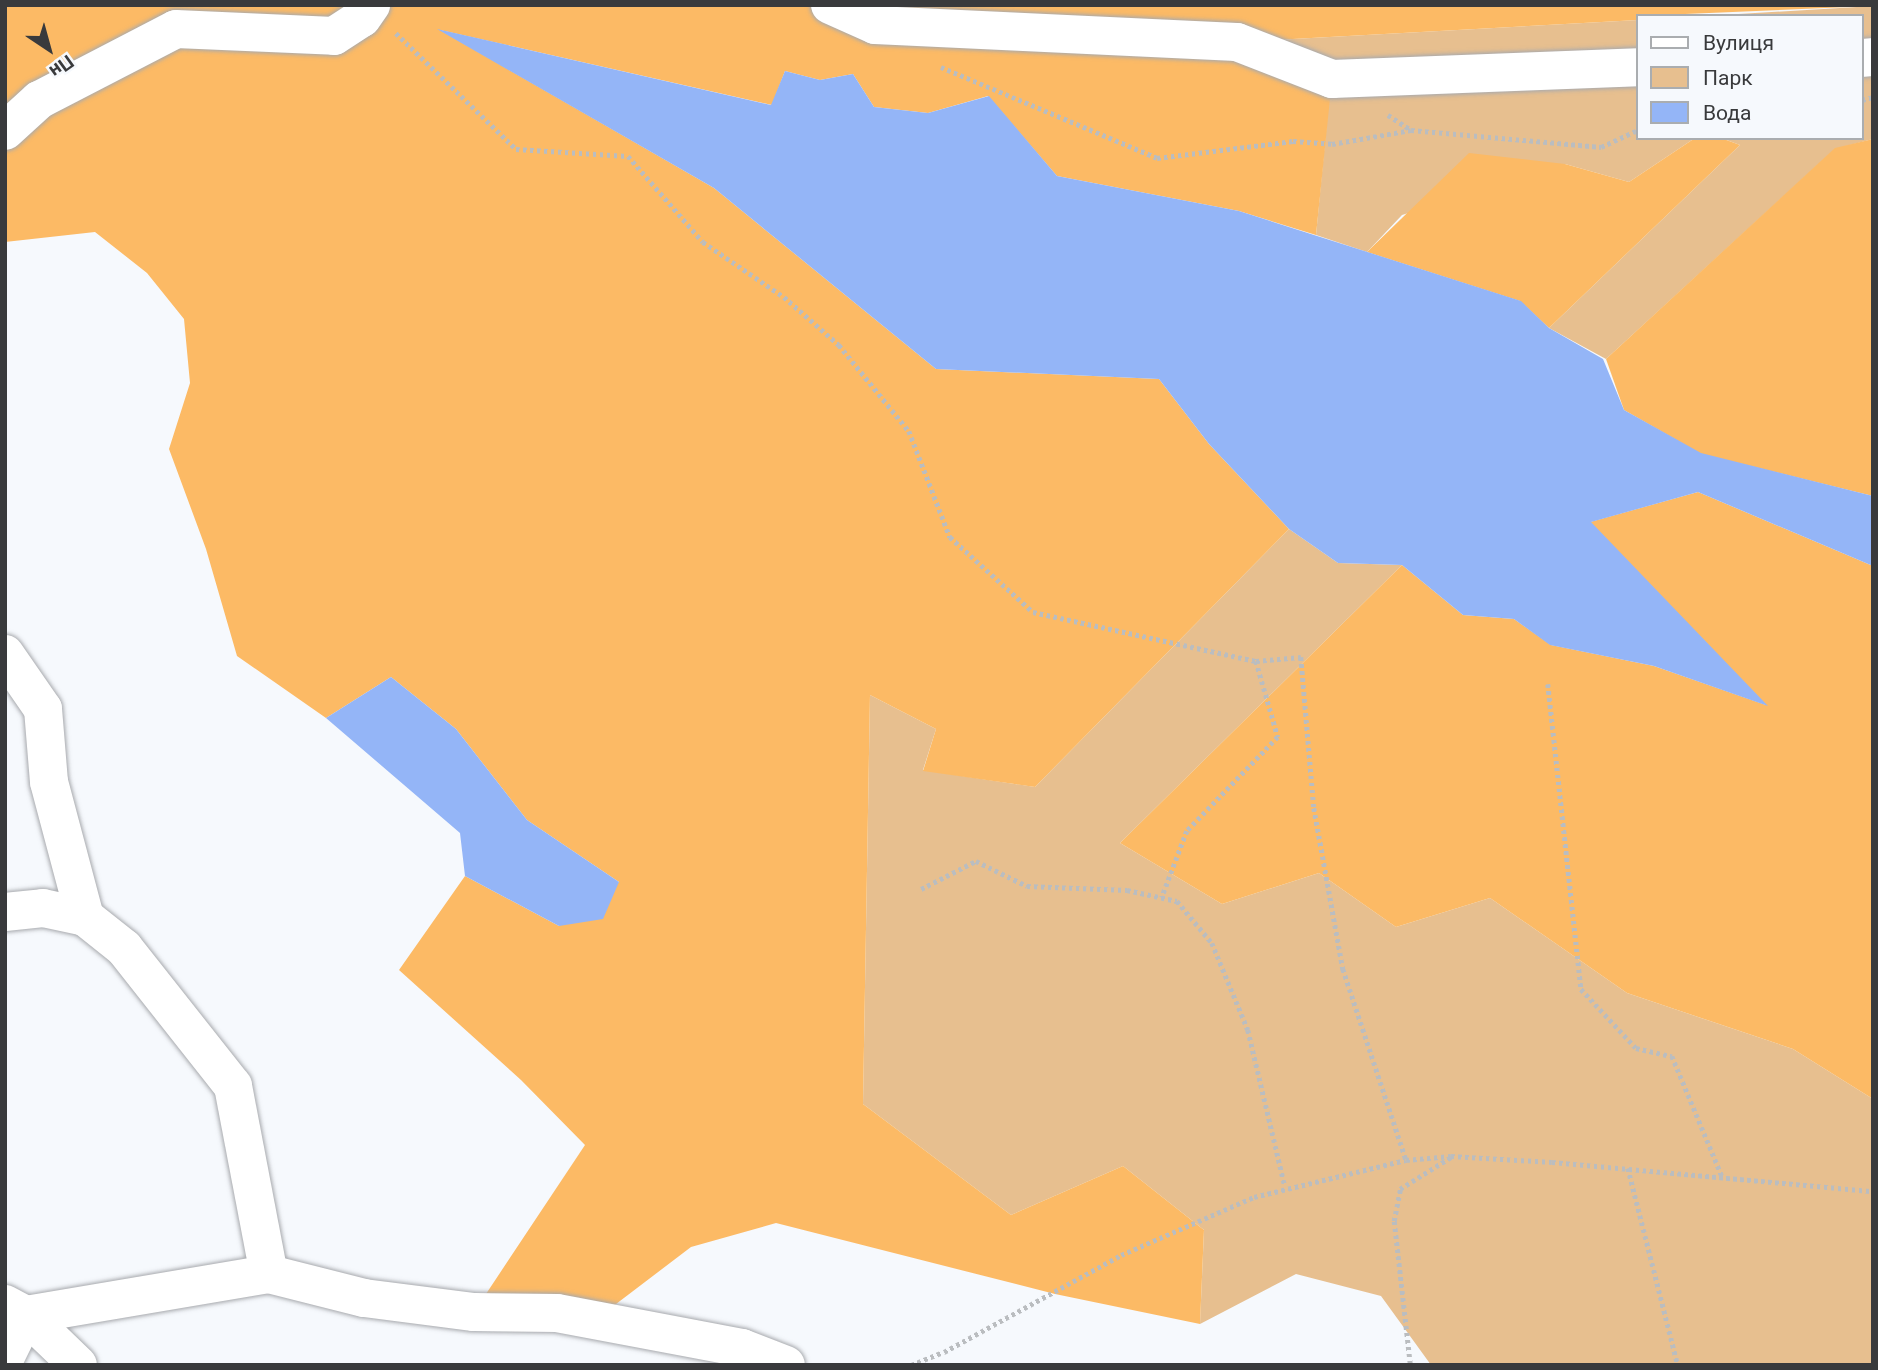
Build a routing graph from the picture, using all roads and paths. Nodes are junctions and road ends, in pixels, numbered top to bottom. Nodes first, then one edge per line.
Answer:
1 (830, 5) edge
2 (366, 12) edge
3 (930, 62) dead end
4 (1636, 67) edge
5 (1332, 79) junction
6 (1411, 130) junction
7 (5, 131) edge
8 (1636, 131) edge
9 (5, 654) edge
10 (1256, 661) junction
11 (1548, 684) dead end
12 (921, 889) dead end
13 (1162, 897) junction
14 (5, 912) edge
15 (85, 917) junction
16 (1451, 1156) junction
17 (1406, 1160) junction
18 (1628, 1168) junction
19 (1722, 1177) junction
20 (1285, 1186) junction
21 (1873, 1191) edge
22 (269, 1274) junction
23 (16, 1309) edge
24 (5, 1358) edge
25 (1410, 1364) edge
26 (78, 1365) edge
27 (786, 1365) edge
28 (911, 1365) edge
29 (1678, 1365) edge

1 - 5 street
2 - 7 street
2 - 10 path
3 - 6 path
4 - 5 street
5 - 6 path
6 - 8 path
9 - 15 street
10 - 13 path
10 - 17 path
11 - 19 path
12 - 13 path
13 - 20 path
14 - 15 street
15 - 22 street
16 - 17 path
16 - 18 path
16 - 25 path
17 - 20 path
18 - 19 path
18 - 29 path
19 - 21 path
20 - 28 path
22 - 23 street
22 - 27 street
23 - 24 street
23 - 26 street

